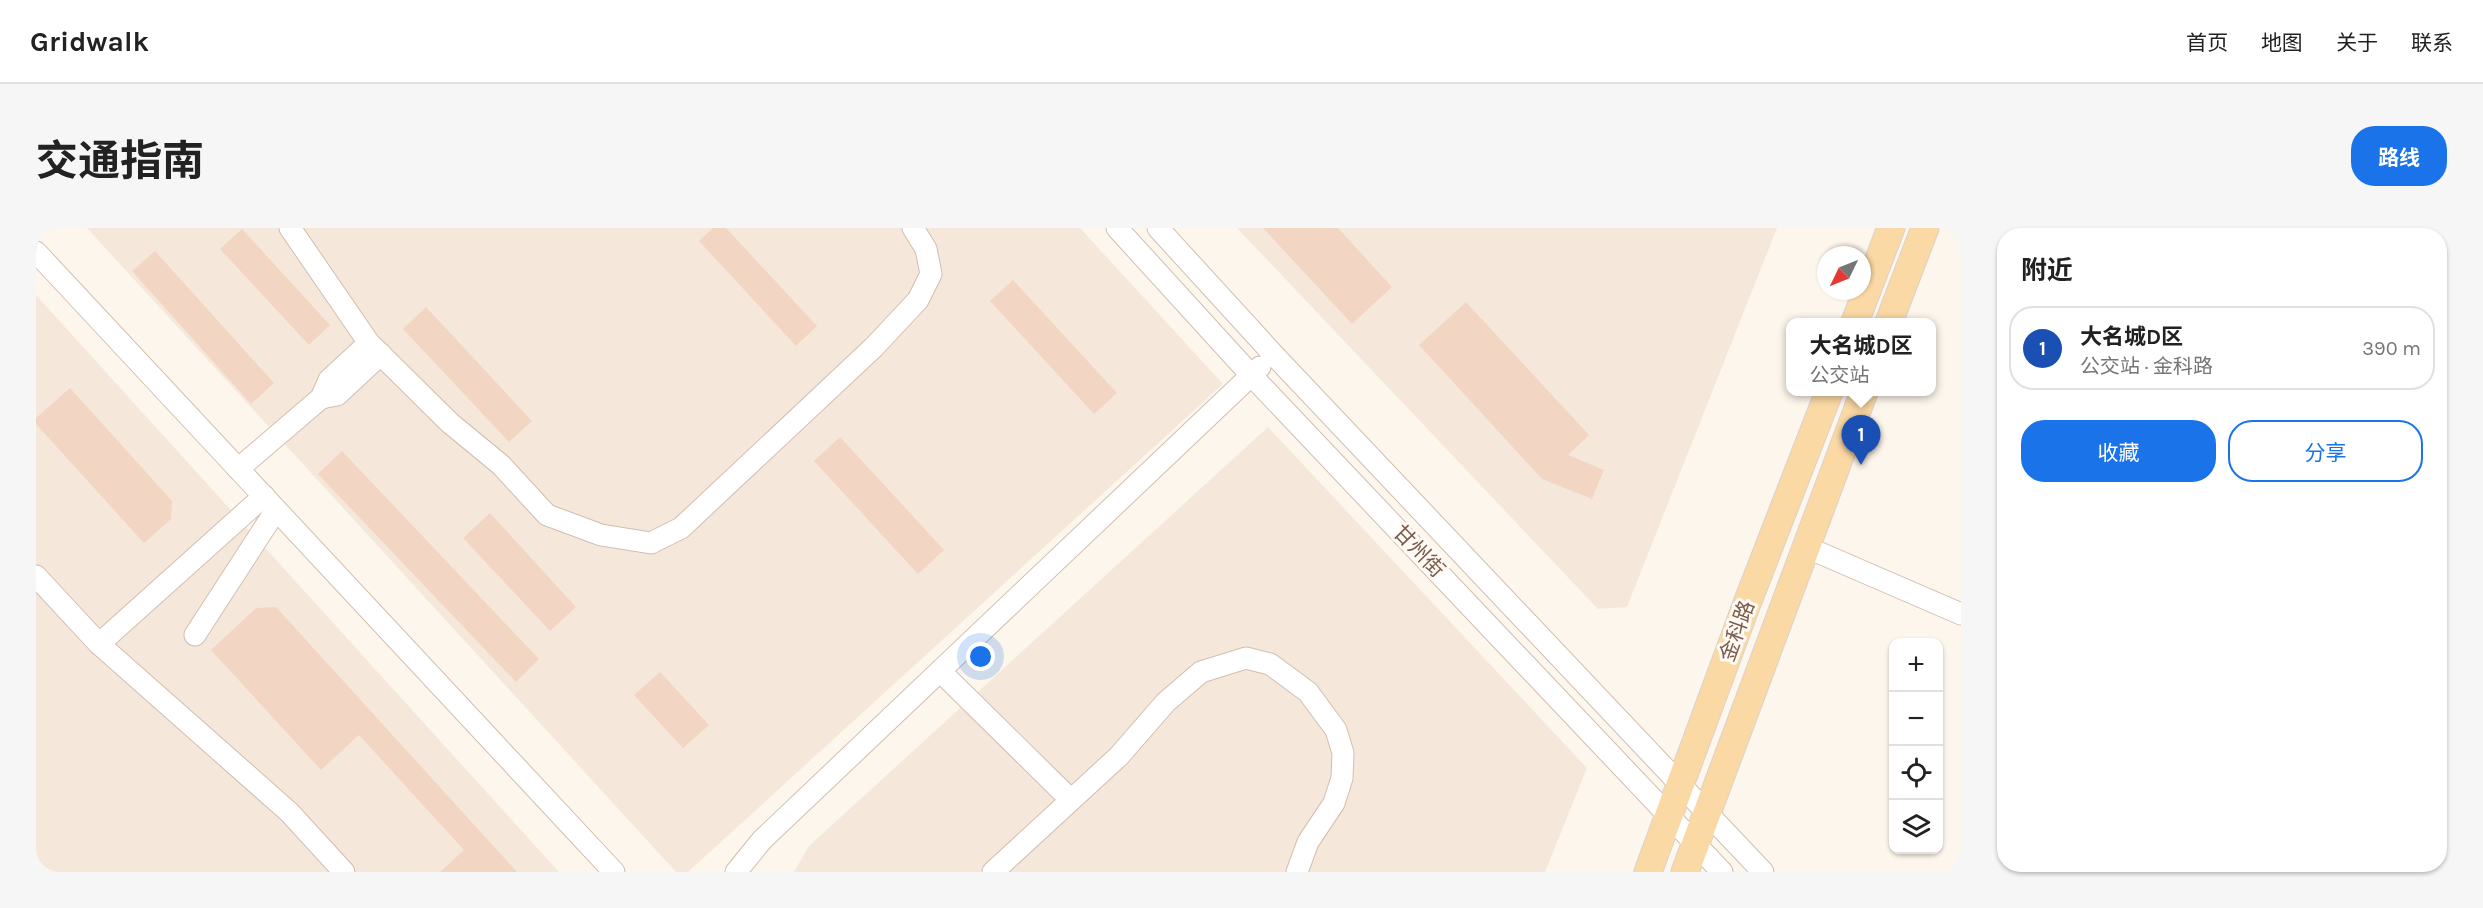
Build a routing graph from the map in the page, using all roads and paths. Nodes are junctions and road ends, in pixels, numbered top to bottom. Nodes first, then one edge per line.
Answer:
1 (290, 228) edge
2 (913, 228) edge
3 (1117, 228) edge
4 (1158, 228) edge
5 (1892, 228) edge
6 (1924, 228) edge
7 (36, 252) edge
8 (1857, 318) edge
9 (1890, 318) edge
10 (375, 349) junction
11 (1274, 354) junction
12 (1251, 375) junction
13 (1826, 396) edge
14 (1863, 396) edge
15 (238, 469) junction
16 (270, 503) junction
17 (1806, 547) junction
18 (36, 576) edge
19 (1961, 614) edge
20 (195, 634) dead end
21 (99, 644) junction
22 (940, 671) junction
23 (1681, 784) junction
24 (1071, 800) junction
25 (1708, 813) junction
26 (1670, 816) junction
27 (1697, 844) junction
28 (344, 872) edge
29 (614, 872) edge
30 (736, 872) edge
31 (993, 872) edge
32 (1297, 872) edge
33 (1648, 872) edge
34 (1685, 872) edge
35 (1722, 872) edge
36 (1763, 872) edge

1 - 10 street
2 - 10 street
3 - 12 street, 甘州街
4 - 11 street, 甘州街
5 - 8 main road
6 - 9 main road
7 - 15 street
10 - 15 street
11 - 12 street
11 - 23 street, 甘州街
12 - 22 street
12 - 26 street, 甘州街
13 - 23 main road, 金科路
14 - 17 main road, 金科路
15 - 16 street
16 - 20 street
16 - 21 street
16 - 29 street
17 - 19 street
17 - 25 main road, 金科路
18 - 21 street
21 - 28 street
22 - 24 street
22 - 30 street
23 - 25 street, 甘州街
23 - 26 main road, 金科路
24 - 31 street
24 - 32 street
25 - 27 main road, 金科路
25 - 36 street, 甘州街
26 - 27 street, 甘州街
26 - 33 main road, 金科路
27 - 34 main road, 金科路
27 - 35 street, 甘州街

